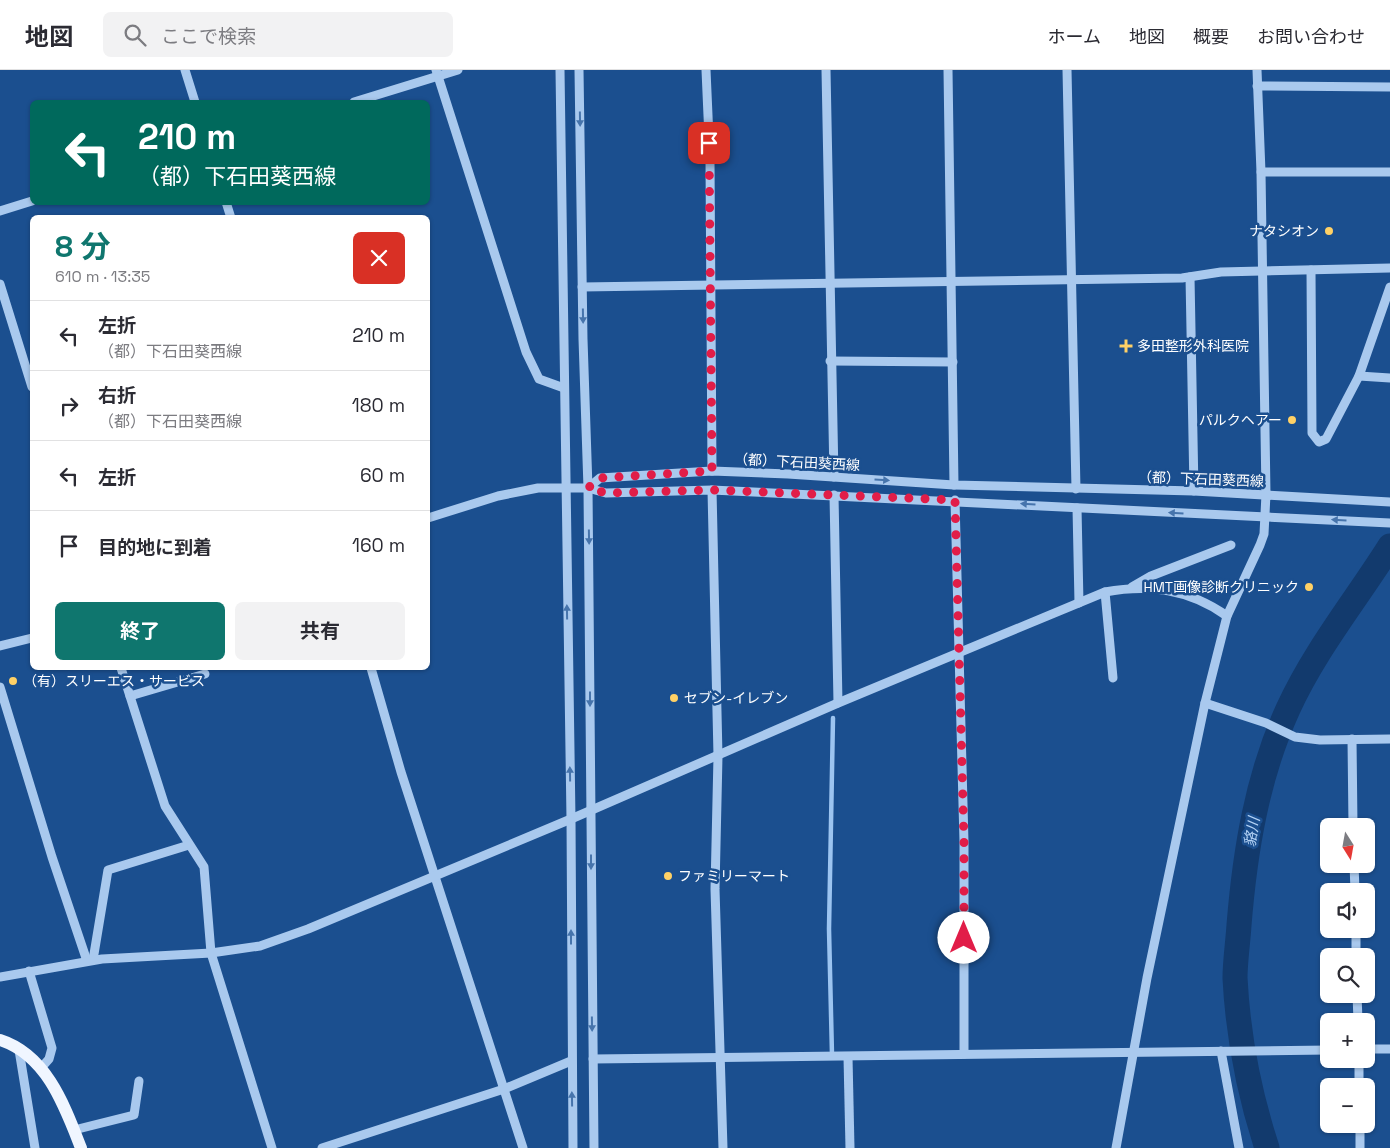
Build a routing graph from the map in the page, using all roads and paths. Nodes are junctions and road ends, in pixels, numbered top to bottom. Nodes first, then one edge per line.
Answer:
1 (185, 70) edge
2 (458, 70) edge
3 (560, 70) edge
4 (579, 70) edge
5 (706, 70) edge
6 (826, 70) edge
7 (948, 70) edge
8 (1067, 70) edge
9 (1257, 70) edge
10 (437, 73) edge
11 (1257, 86) junction
12 (1390, 88) edge
13 (194, 100) edge
14 (360, 100) edge
15 (1261, 172) junction
16 (1390, 172) edge
17 (30, 202) edge
18 (0, 211) edge
19 (1390, 268) edge
20 (1311, 270) junction
21 (1261, 271) junction
22 (1190, 277) junction
23 (1072, 280) junction
24 (952, 282) junction
25 (0, 284) edge
26 (712, 285) junction
27 (830, 285) junction
28 (582, 287) junction
29 (1390, 287) edge
30 (830, 362) junction
31 (954, 362) junction
32 (1359, 376) junction
33 (1390, 378) edge
34 (30, 381) edge
35 (564, 388) junction
36 (712, 471) junction
37 (834, 476) junction
38 (954, 485) junction
39 (588, 488) junction
40 (565, 489) junction
41 (1076, 489) junction
42 (712, 490) junction
43 (1194, 491) junction
44 (1266, 494) junction
45 (834, 495) junction
46 (955, 500) junction
47 (1390, 502) edge
48 (1077, 508) junction
49 (430, 517) edge
50 (1265, 517) junction
51 (1389, 522) edge
52 (1231, 545) dead end
53 (1131, 588) junction
54 (1105, 592) junction
55 (1080, 603) junction
56 (1227, 616) junction
57 (30, 638) edge
58 (0, 646) edge
59 (958, 654) junction
60 (122, 670) edge
61 (372, 670) edge
62 (205, 674) dead end
63 (1113, 678) dead end
64 (0, 687) edge
65 (130, 696) junction
66 (838, 702) junction
67 (1205, 703) junction
68 (1352, 739) junction
69 (1390, 739) edge
70 (718, 756) junction
71 (591, 811) junction
72 (1353, 818) edge
73 (571, 819) junction
74 (189, 844) junction
75 (436, 877) junction
76 (211, 953) junction
77 (90, 960) junction
78 (29, 971) junction
79 (0, 978) edge
80 (0, 1040) edge
81 (1375, 1049) edge
82 (1390, 1049) edge
83 (19, 1050) junction
84 (1320, 1050) edge
85 (1225, 1051) junction
86 (1135, 1052) junction
87 (964, 1054) junction
88 (848, 1057) junction
89 (593, 1059) junction
90 (721, 1059) junction
91 (571, 1061) junction
92 (41, 1068) junction
93 (139, 1081) dead end
94 (504, 1089) junction
95 (74, 1130) junction
96 (1360, 1133) edge
97 (35, 1148) edge
98 (81, 1148) edge
99 (272, 1148) edge
100 (322, 1148) edge
101 (523, 1148) edge
102 (573, 1148) edge
103 (594, 1148) edge
104 (723, 1148) edge
105 (850, 1148) edge
106 (1116, 1148) edge
107 (1238, 1148) edge
108 (1360, 1148) edge

1 - 13 street
2 - 10 street
3 - 35 street
4 -> 28 street
5 - 26 street
6 - 27 street
7 - 24 street
8 - 23 street
9 - 11 street
10 - 14 street
10 - 35 street
11 - 12 street
11 - 15 street
15 - 16 street
15 - 21 street
17 - 18 street
19 - 20 street
20 - 21 street
20 - 32 street
21 - 22 street
21 - 44 street
22 - 23 street
22 - 43 street
23 - 24 street
23 - 41 street
24 - 27 street
24 - 31 street
25 - 34 street
26 - 27 street
26 - 28 street
26 - 36 street
27 - 30 street
28 -> 39 street
29 - 32 street
30 - 31 street
30 - 37 street
31 - 38 street
32 - 33 street
35 - 40 street
36 - 37 street, （都）下石田葵西線
36 - 39 street, （都）下石田葵西線
37 -> 38 street, （都）下石田葵西線
38 - 41 street, （都）下石田葵西線
39 - 40 street
39 - 42 street
39 -> 71 street
40 - 49 street
73 -> 40 street
41 - 43 street, （都）下石田葵西線
42 - 45 street
42 - 70 street
43 - 44 street, （都）下石田葵西線
44 - 47 street, （都）下石田葵西線
44 - 50 street
45 - 46 street
45 - 66 street
48 -> 46 street
46 - 59 street
50 -> 48 street
48 - 55 street
51 -> 50 street
50 - 56 street
52 - 53 street
53 - 54 street
53 - 56 street
54 - 55 street
54 - 63 street
55 - 59 street
56 - 67 street
57 - 58 street
59 - 66 street
59 - 87 street
60 - 65 street
61 - 75 street
62 - 65 street
64 - 77 street
65 - 74 street
66 - 70 street
67 - 68 street
67 - 86 street
68 - 69 street
68 - 72 street
70 - 71 street
70 - 90 street
71 - 73 street
71 -> 89 street
73 - 75 street
91 -> 73 street
74 - 76 street
74 - 77 street
75 - 76 street
75 - 94 street
76 - 77 street
76 - 99 street
77 - 78 street
78 - 79 street
78 - 92 street
80 - 83 main road
81 - 82 street
83 - 92 main road
83 - 97 street
84 - 85 street
85 - 86 street
85 - 107 street
86 - 87 street
86 - 106 street
87 - 88 street
88 - 90 street
88 - 105 street
89 - 90 street
89 - 103 street
90 - 104 street
91 - 94 street
102 -> 91 street
92 - 95 main road
93 - 95 street
94 - 100 street
94 - 101 street
95 - 98 main road
96 - 108 street

